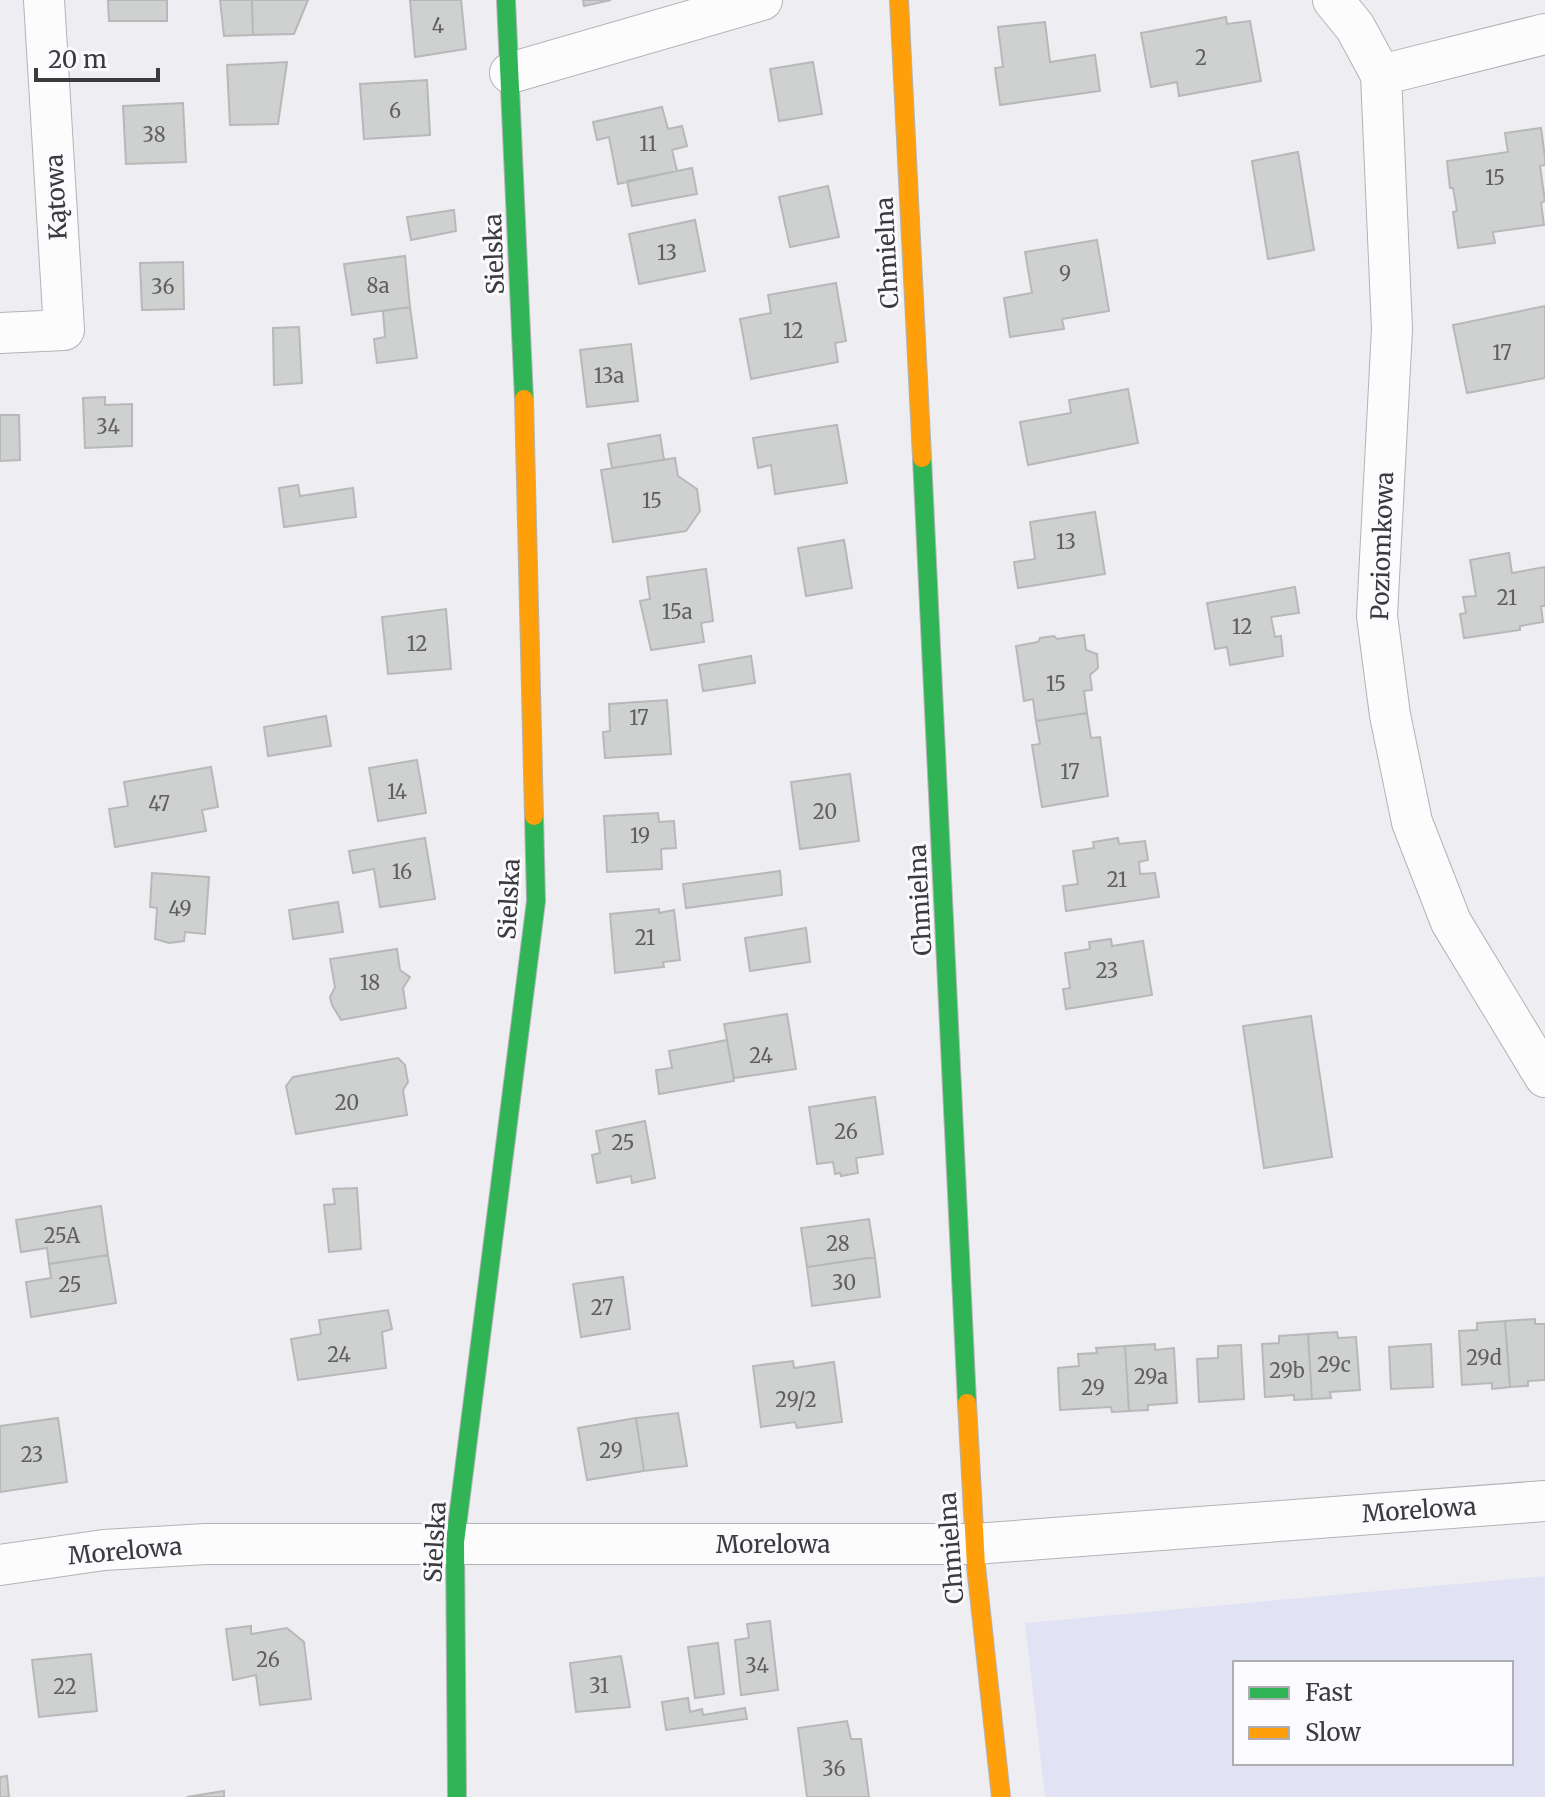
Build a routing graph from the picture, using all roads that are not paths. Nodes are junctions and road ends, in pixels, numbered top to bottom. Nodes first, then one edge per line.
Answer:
1 (44, 0) edge
2 (506, 0) edge
3 (762, 0) edge
4 (899, 0) edge
5 (1333, 0) edge
6 (1545, 34) edge
7 (510, 73) junction
8 (1381, 75) junction
9 (0, 333) edge
10 (1545, 1077) edge
11 (1545, 1501) edge
12 (455, 1542) junction
13 (975, 1544) junction
14 (0, 1565) edge
15 (457, 1797) edge
16 (1001, 1797) edge

1 - 9 street, Kątowa
2 - 7 street, Sielska
3 - 7 street
4 - 13 street, Chmielna
5 - 8 street, Poziomkowa
6 - 8 street
7 - 12 street, Sielska
8 - 10 street, Poziomkowa
11 - 13 street, Morelowa
12 - 13 street, Morelowa
12 - 14 street, Morelowa
12 - 15 street, Sielska
13 - 16 street, Chmielna

